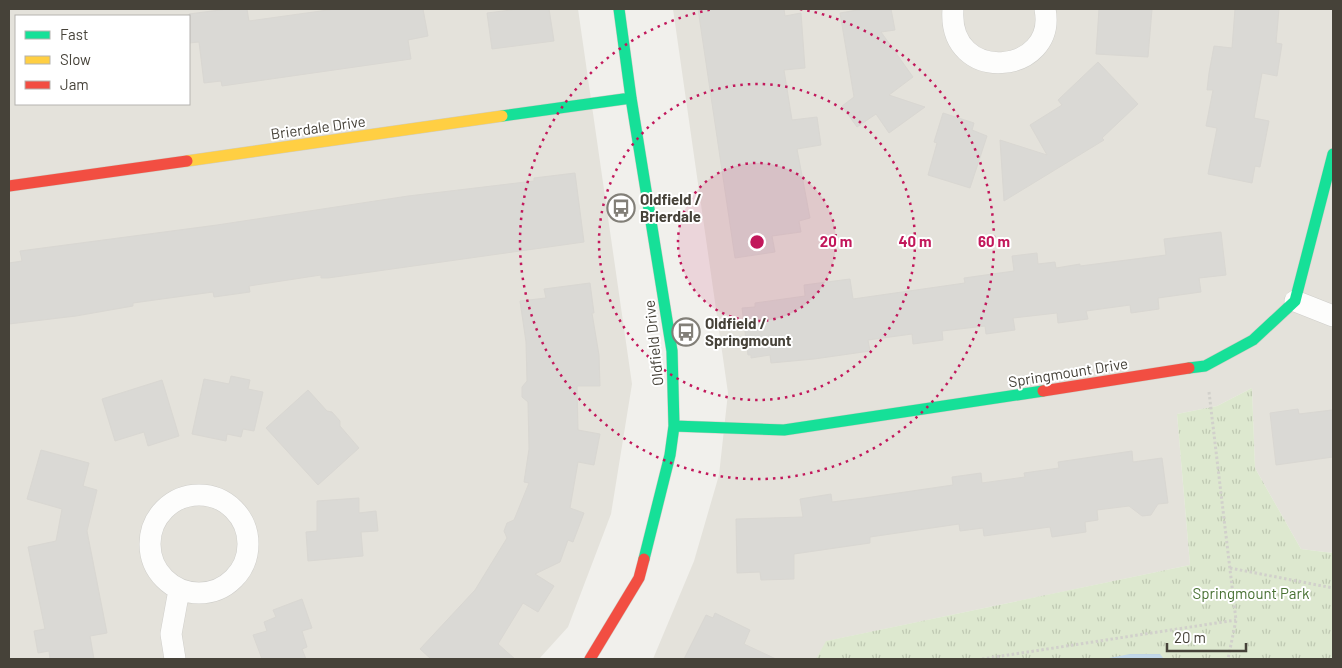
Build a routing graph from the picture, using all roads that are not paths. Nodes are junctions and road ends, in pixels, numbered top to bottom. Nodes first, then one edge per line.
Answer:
1 (619, 9) edge
2 (953, 9) edge
3 (1045, 9) edge
4 (631, 98) junction
5 (1333, 154) edge
6 (9, 186) edge
7 (1295, 301) junction
8 (1333, 316) edge
9 (674, 426) junction
10 (179, 590) junction
11 (175, 659) edge
12 (590, 659) edge

1 - 4 street, Oldfield Drive
2 - 3 street
4 - 6 street, Brierdale Drive
4 - 9 street, Oldfield Drive
5 - 7 street
7 - 8 street
7 - 9 street, Springmount Drive
9 - 12 street, Oldfield Drive
10 - 10 street
10 - 11 street

